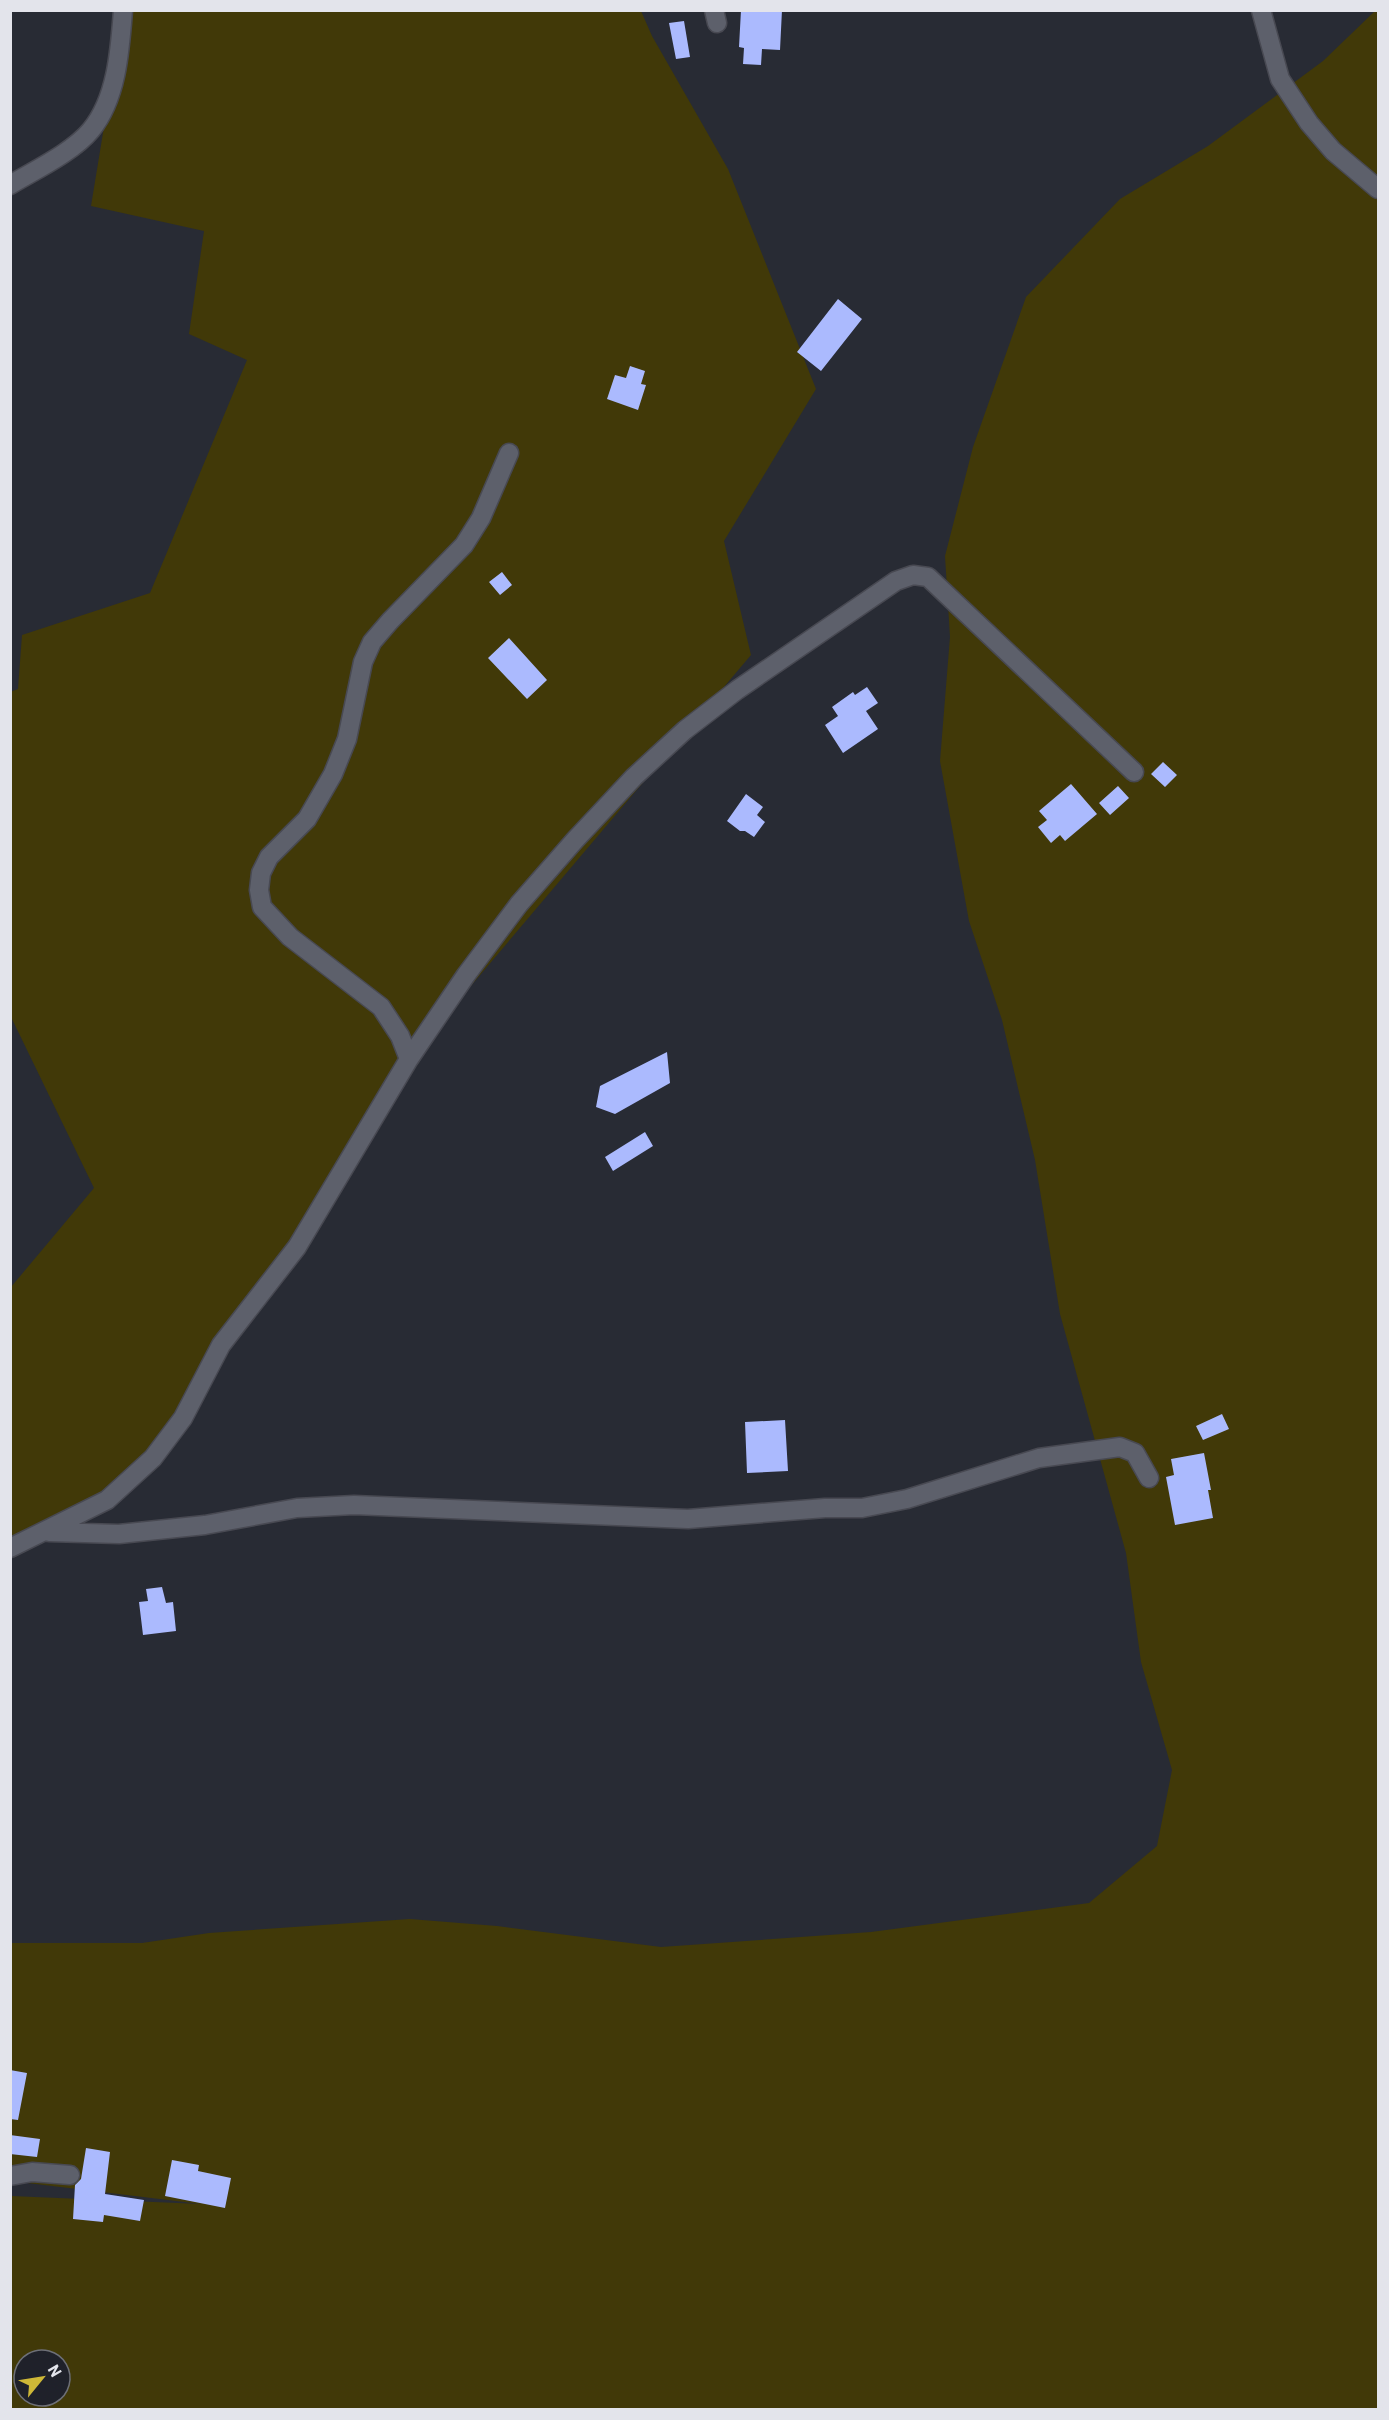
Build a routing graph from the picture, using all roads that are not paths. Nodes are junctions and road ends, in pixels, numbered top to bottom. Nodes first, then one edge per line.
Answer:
1 (123, 10) edge
2 (1261, 10) edge
3 (10, 185) edge
4 (1378, 189) edge
5 (509, 453) dead end
6 (1134, 772) dead end
7 (409, 1059) junction
8 (1149, 1478) dead end
9 (48, 1532) junction
10 (10, 1548) edge
11 (70, 2175) dead end
12 (10, 2176) edge

1 - 3 street
2 - 4 street
5 - 7 street
6 - 7 street
7 - 9 street
8 - 9 street
9 - 10 street
11 - 12 street

